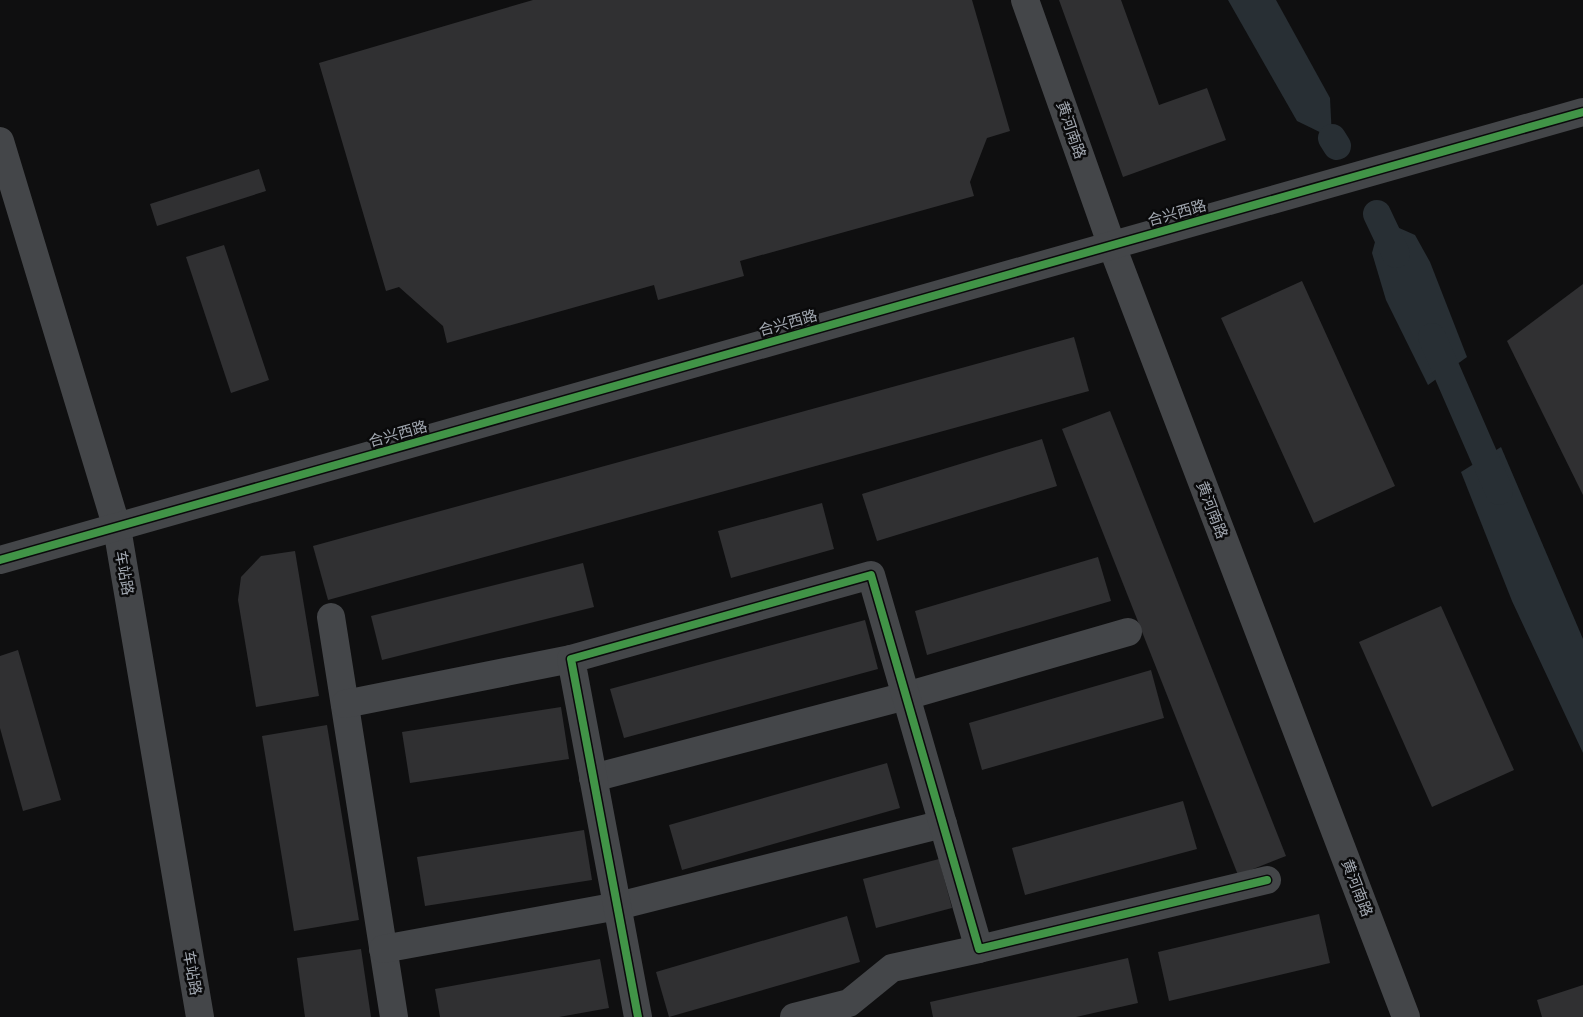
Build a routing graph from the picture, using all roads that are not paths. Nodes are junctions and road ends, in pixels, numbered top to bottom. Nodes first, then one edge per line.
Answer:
1 (1025, 0) edge
2 (1583, 112) edge
3 (0, 141) edge
4 (1112, 246) junction
5 (117, 528) junction
6 (0, 560) edge
7 (332, 617) dead end
8 (1128, 632) dead end
9 (570, 659) junction
10 (906, 696) junction
11 (345, 704) junction
12 (593, 778) junction
13 (943, 824) junction
14 (1267, 880) dead end
15 (618, 906) junction
16 (383, 949) junction
17 (979, 949) junction
18 (200, 1017) edge
19 (394, 1017) edge
20 (638, 1017) edge
21 (794, 1017) edge
22 (1406, 1017) edge

1 - 4 street, 黄河南路
2 - 4 street, 合兴西路
3 - 5 street, 车站路
4 - 5 street, 合兴西路
4 - 22 street, 黄河南路
5 - 6 street, 合兴西路
5 - 18 street, 车站路
7 - 11 street
8 - 10 street
9 - 10 street
9 - 11 street
9 - 12 street
10 - 12 street
10 - 13 street
11 - 16 street
12 - 15 street
13 - 15 street
13 - 17 street
14 - 17 street
15 - 16 street
15 - 20 street
16 - 19 street
17 - 21 street

